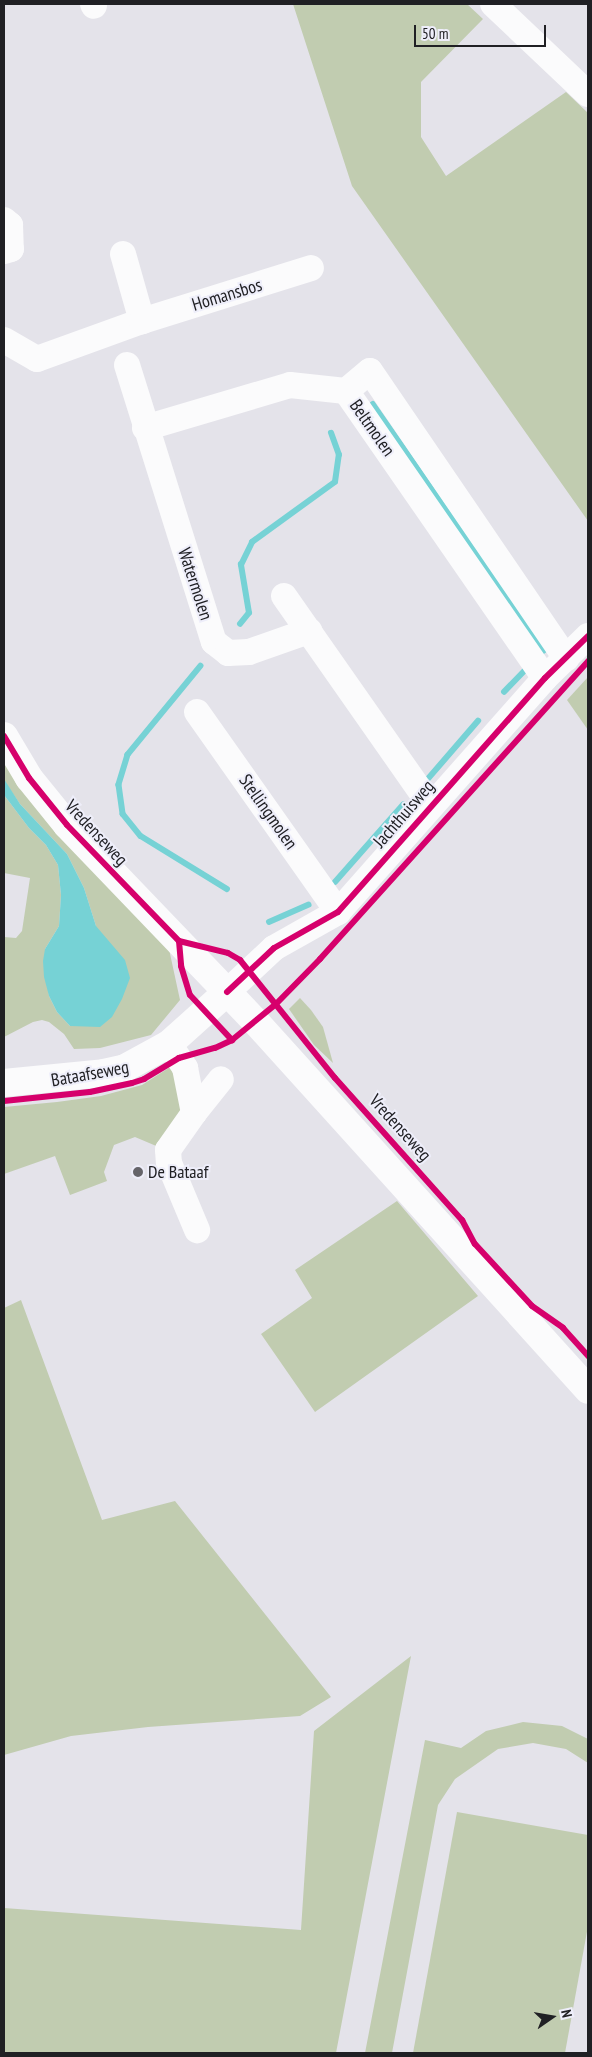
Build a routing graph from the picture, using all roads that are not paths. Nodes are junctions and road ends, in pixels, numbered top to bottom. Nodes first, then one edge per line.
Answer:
1 (493, 4) edge
2 (588, 94) edge
3 (4, 220) edge
4 (4, 251) edge
5 (123, 254) dead end
6 (311, 268) dead end
7 (142, 321) junction
8 (4, 340) edge
9 (126, 365) dead end
10 (346, 391) junction
11 (145, 428) junction
12 (284, 596) dead end
13 (309, 631) junction
14 (588, 636) edge
15 (566, 658) junction
16 (545, 678) junction
17 (197, 712) dead end
18 (4, 736) edge
19 (430, 806) junction
20 (338, 912) junction
21 (227, 992) junction
22 (169, 1044) junction
23 (221, 1079) dead end
24 (4, 1082) edge
25 (194, 1113) junction
26 (196, 1230) dead end
27 (588, 1390) edge

1 - 2 street
3 - 4 street
5 - 7 street
6 - 7 street, Homansbos
7 - 8 street, Homansbos
9 - 11 street, Watermolen
10 - 11 street
10 - 15 street, Beltmolen
10 - 16 street, Beltmolen
11 - 13 street, Watermolen
12 - 13 street
13 - 19 street
14 - 15 street, Jachthuisweg
15 - 16 street, Jachthuisweg
16 - 19 street, Jachthuisweg
17 - 20 street, Stellingmolen
18 - 21 main road, Vredenseweg
19 - 20 street, Jachthuisweg
20 - 21 street, Jachthuisweg
21 - 22 main road, Bataafseweg
21 - 27 main road, Vredenseweg
22 - 24 main road, Bataafseweg
22 - 25 street
23 - 25 street
25 - 26 street

